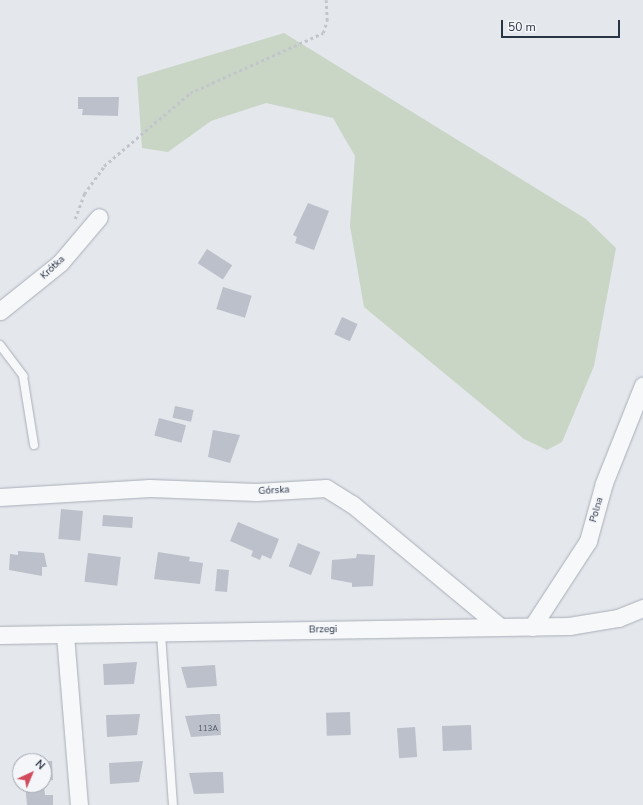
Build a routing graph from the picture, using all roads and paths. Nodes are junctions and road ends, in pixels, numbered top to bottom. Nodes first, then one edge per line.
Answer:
1 (326, 0) edge
2 (99, 217) dead end
3 (74, 222) dead end
4 (0, 311) edge
5 (0, 345) edge
6 (643, 385) edge
7 (34, 445) dead end
8 (0, 497) edge
9 (643, 608) edge
10 (500, 627) junction
11 (532, 627) junction
12 (161, 634) junction
13 (0, 635) edge
14 (65, 635) junction
15 (79, 805) edge
16 (173, 805) edge

1 - 3 path
2 - 4 street, Krótka
5 - 7 lane
6 - 11 street, Polna
8 - 10 street, Górska
9 - 11 street, Brzegi
10 - 11 street, Brzegi
10 - 12 street, Brzegi
12 - 14 street, Brzegi
12 - 16 lane
13 - 14 street, Brzegi
14 - 15 street

